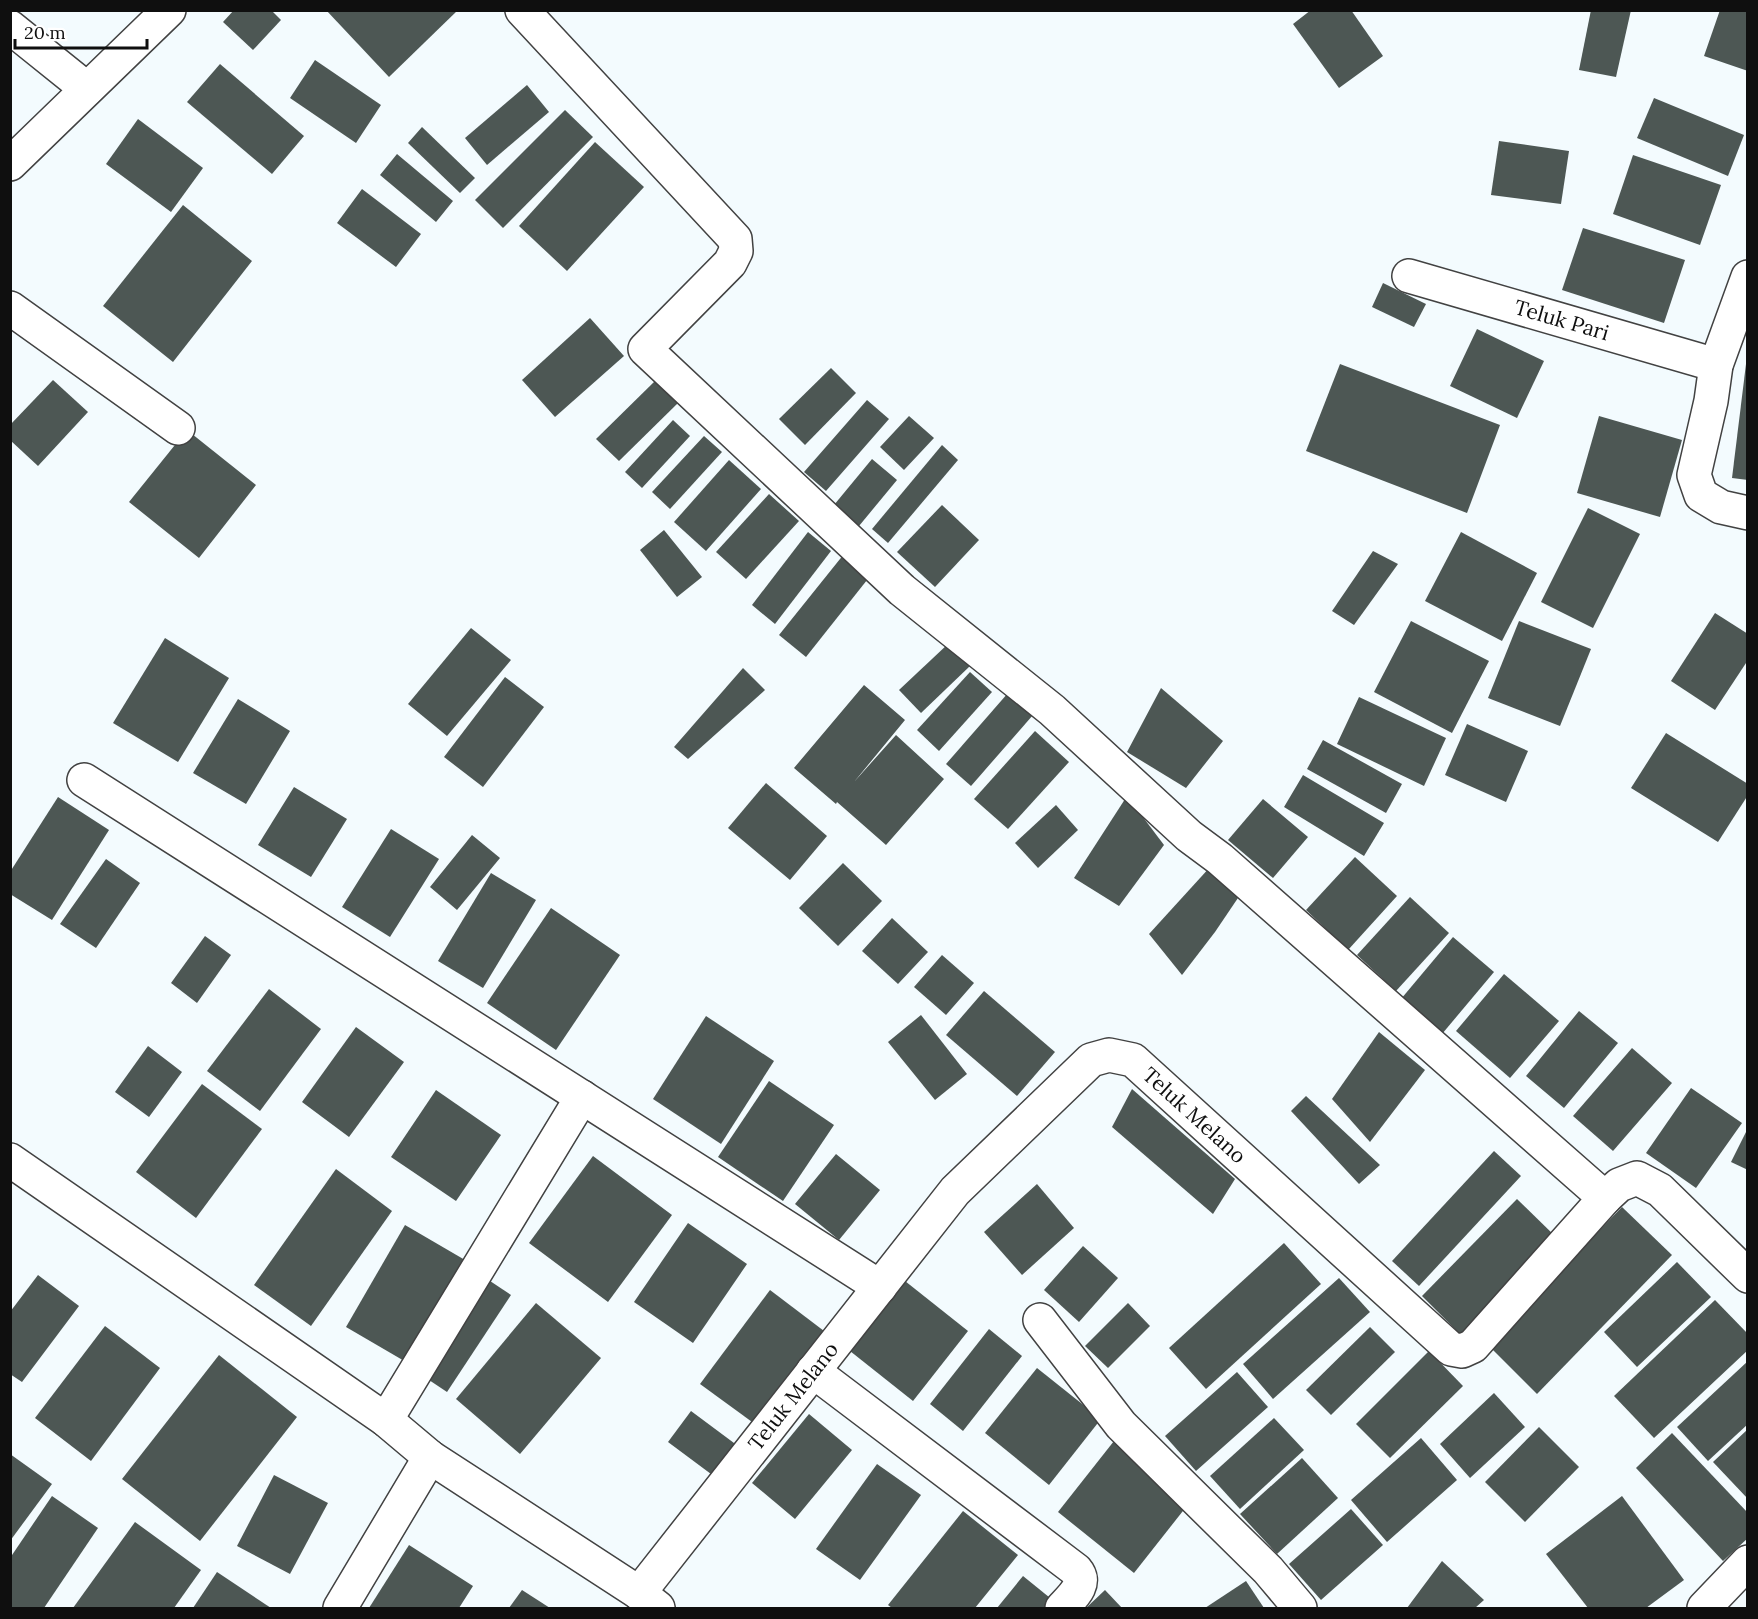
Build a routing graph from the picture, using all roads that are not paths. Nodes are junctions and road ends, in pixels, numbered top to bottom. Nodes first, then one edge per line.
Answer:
1 (169, 10) edge
2 (522, 10) edge
3 (10, 27) edge
4 (87, 89) junction
5 (10, 164) edge
6 (1409, 276) dead end
7 (1748, 277) edge
8 (10, 308) edge
9 (1716, 365) junction
10 (178, 428) dead end
11 (1748, 513) edge
12 (84, 780) dead end
13 (582, 1097) junction
14 (10, 1160) edge
15 (1605, 1198) junction
16 (1748, 1276) edge
17 (880, 1287) junction
18 (1040, 1320) dead end
19 (813, 1371) junction
20 (386, 1420) junction
21 (430, 1457) junction
22 (1748, 1562) edge
23 (649, 1600) edge
24 (340, 1608) edge
25 (1062, 1608) edge
26 (1300, 1608) edge
27 (1704, 1608) edge

1 - 4 street
2 - 15 street
3 - 4 street
4 - 5 street
6 - 9 street, Teluk Pari
7 - 9 street
8 - 10 street
9 - 11 street
12 - 13 street
13 - 17 street
13 - 20 street
14 - 20 street
15 - 16 street, Teluk Melano
15 - 17 street, Teluk Melano
17 - 19 street, Teluk Melano
18 - 26 street
19 - 23 street, Teluk Melano
19 - 25 street
20 - 21 street
21 - 23 street
21 - 24 street
22 - 27 street

